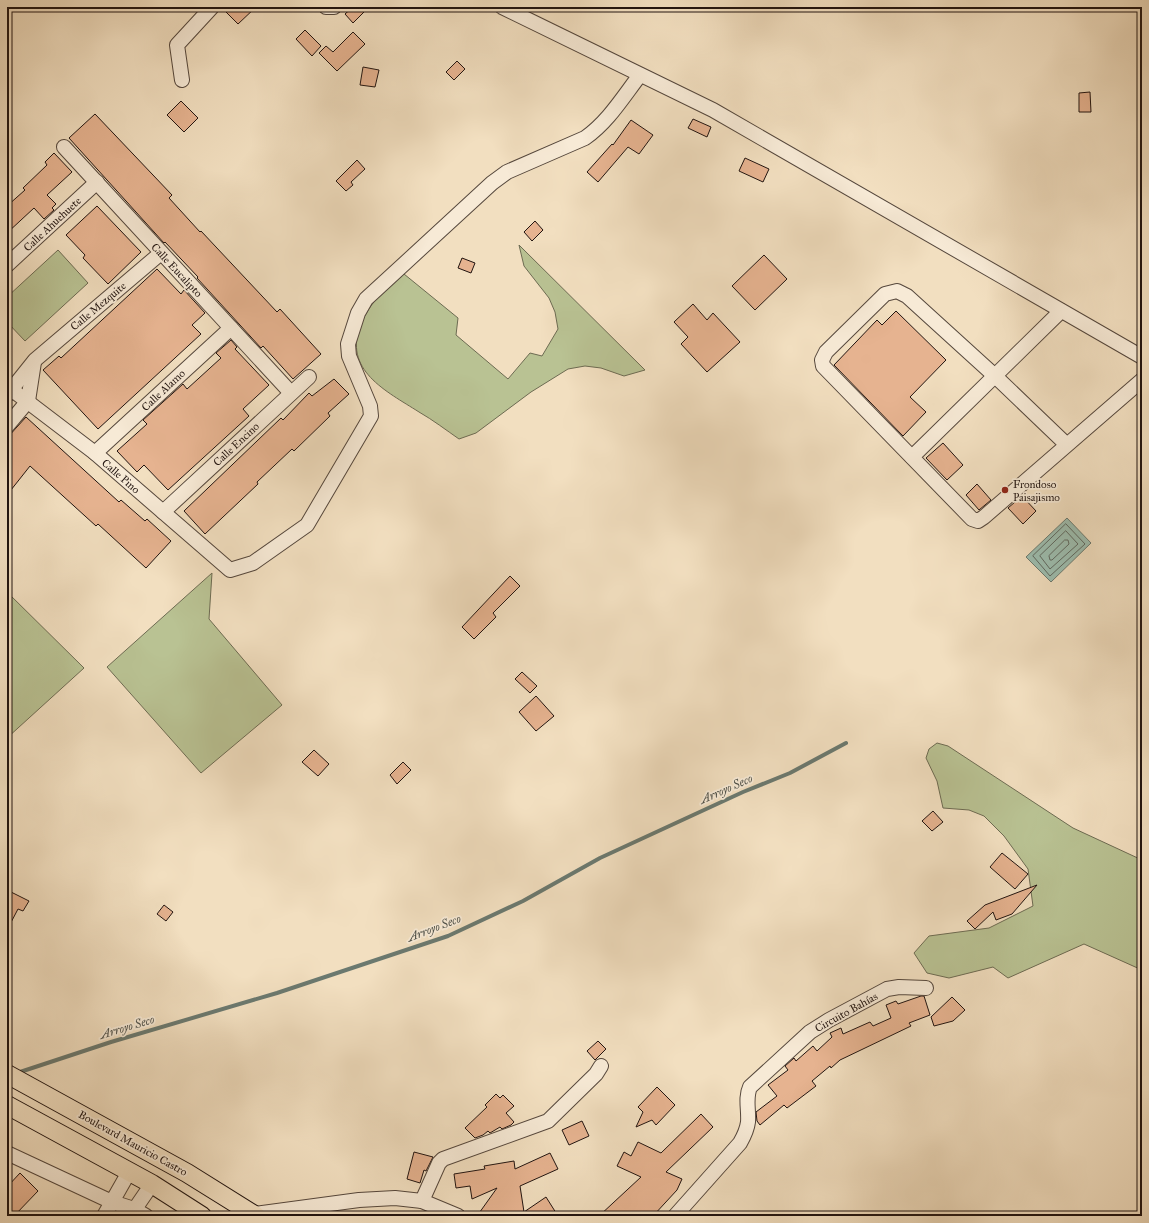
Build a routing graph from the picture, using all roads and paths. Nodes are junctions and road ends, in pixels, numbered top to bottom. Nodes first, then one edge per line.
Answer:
1 (212, 7) edge
2 (326, 7) edge
3 (334, 7) edge
4 (502, 7) edge
5 (640, 75) junction
6 (182, 80) dead end
7 (64, 146) dead end
8 (97, 182) junction
9 (161, 252) junction
10 (7, 265) edge
11 (1061, 311) junction
12 (231, 328) junction
13 (1142, 357) edge
14 (35, 360) junction
15 (995, 376) junction
16 (309, 377) dead end
17 (1142, 380) edge
18 (8, 391) edge
19 (291, 393) junction
20 (28, 401) junction
21 (7, 426) edge
22 (1067, 445) junction
23 (95, 453) junction
24 (912, 457) junction
25 (163, 512) junction
26 (926, 988) dead end
27 (600, 1066) dead end
28 (7, 1074) edge
29 (7, 1105) edge
30 (7, 1153) edge
31 (129, 1172) junction
32 (152, 1184) junction
33 (422, 1201) junction
34 (112, 1202) junction
35 (137, 1214) edge
36 (255, 1215) edge
37 (104, 1216) edge
38 (202, 1216) edge
39 (458, 1216) edge
40 (675, 1216) edge

1 - 6 street
2 - 3 street
4 - 5 street
5 - 11 street
5 - 25 street, Calle Pino
7 - 8 street, Calle Eucalipto
8 - 9 street, Calle Eucalipto
8 - 10 street, Calle Ahuehuete
9 - 12 street, Calle Eucalipto
9 - 14 street, Calle Mezquite
11 - 13 street
11 - 15 street
12 - 19 street, Calle Eucalipto
12 - 23 street, Calle Alamo
14 - 18 street, Calle Mezquite
14 - 20 street
15 - 22 street
15 - 24 street
15 - 24 street
16 - 19 street, Calle Encino
17 - 22 street
18 - 20 street, Calle Pino
19 - 25 street, Calle Encino
20 - 21 street
20 - 23 street, Calle Pino
22 - 24 street
23 - 25 street, Calle Pino
26 - 40 street, Circuito Bahías
27 - 33 street
28 - 36 main road, Boulevard Mauricio Castro
29 - 31 main road
30 - 34 street
31 - 32 main road
31 - 34 street
32 - 35 street
32 - 38 main road
33 - 36 street
33 - 39 street
34 - 35 street
34 - 37 street

